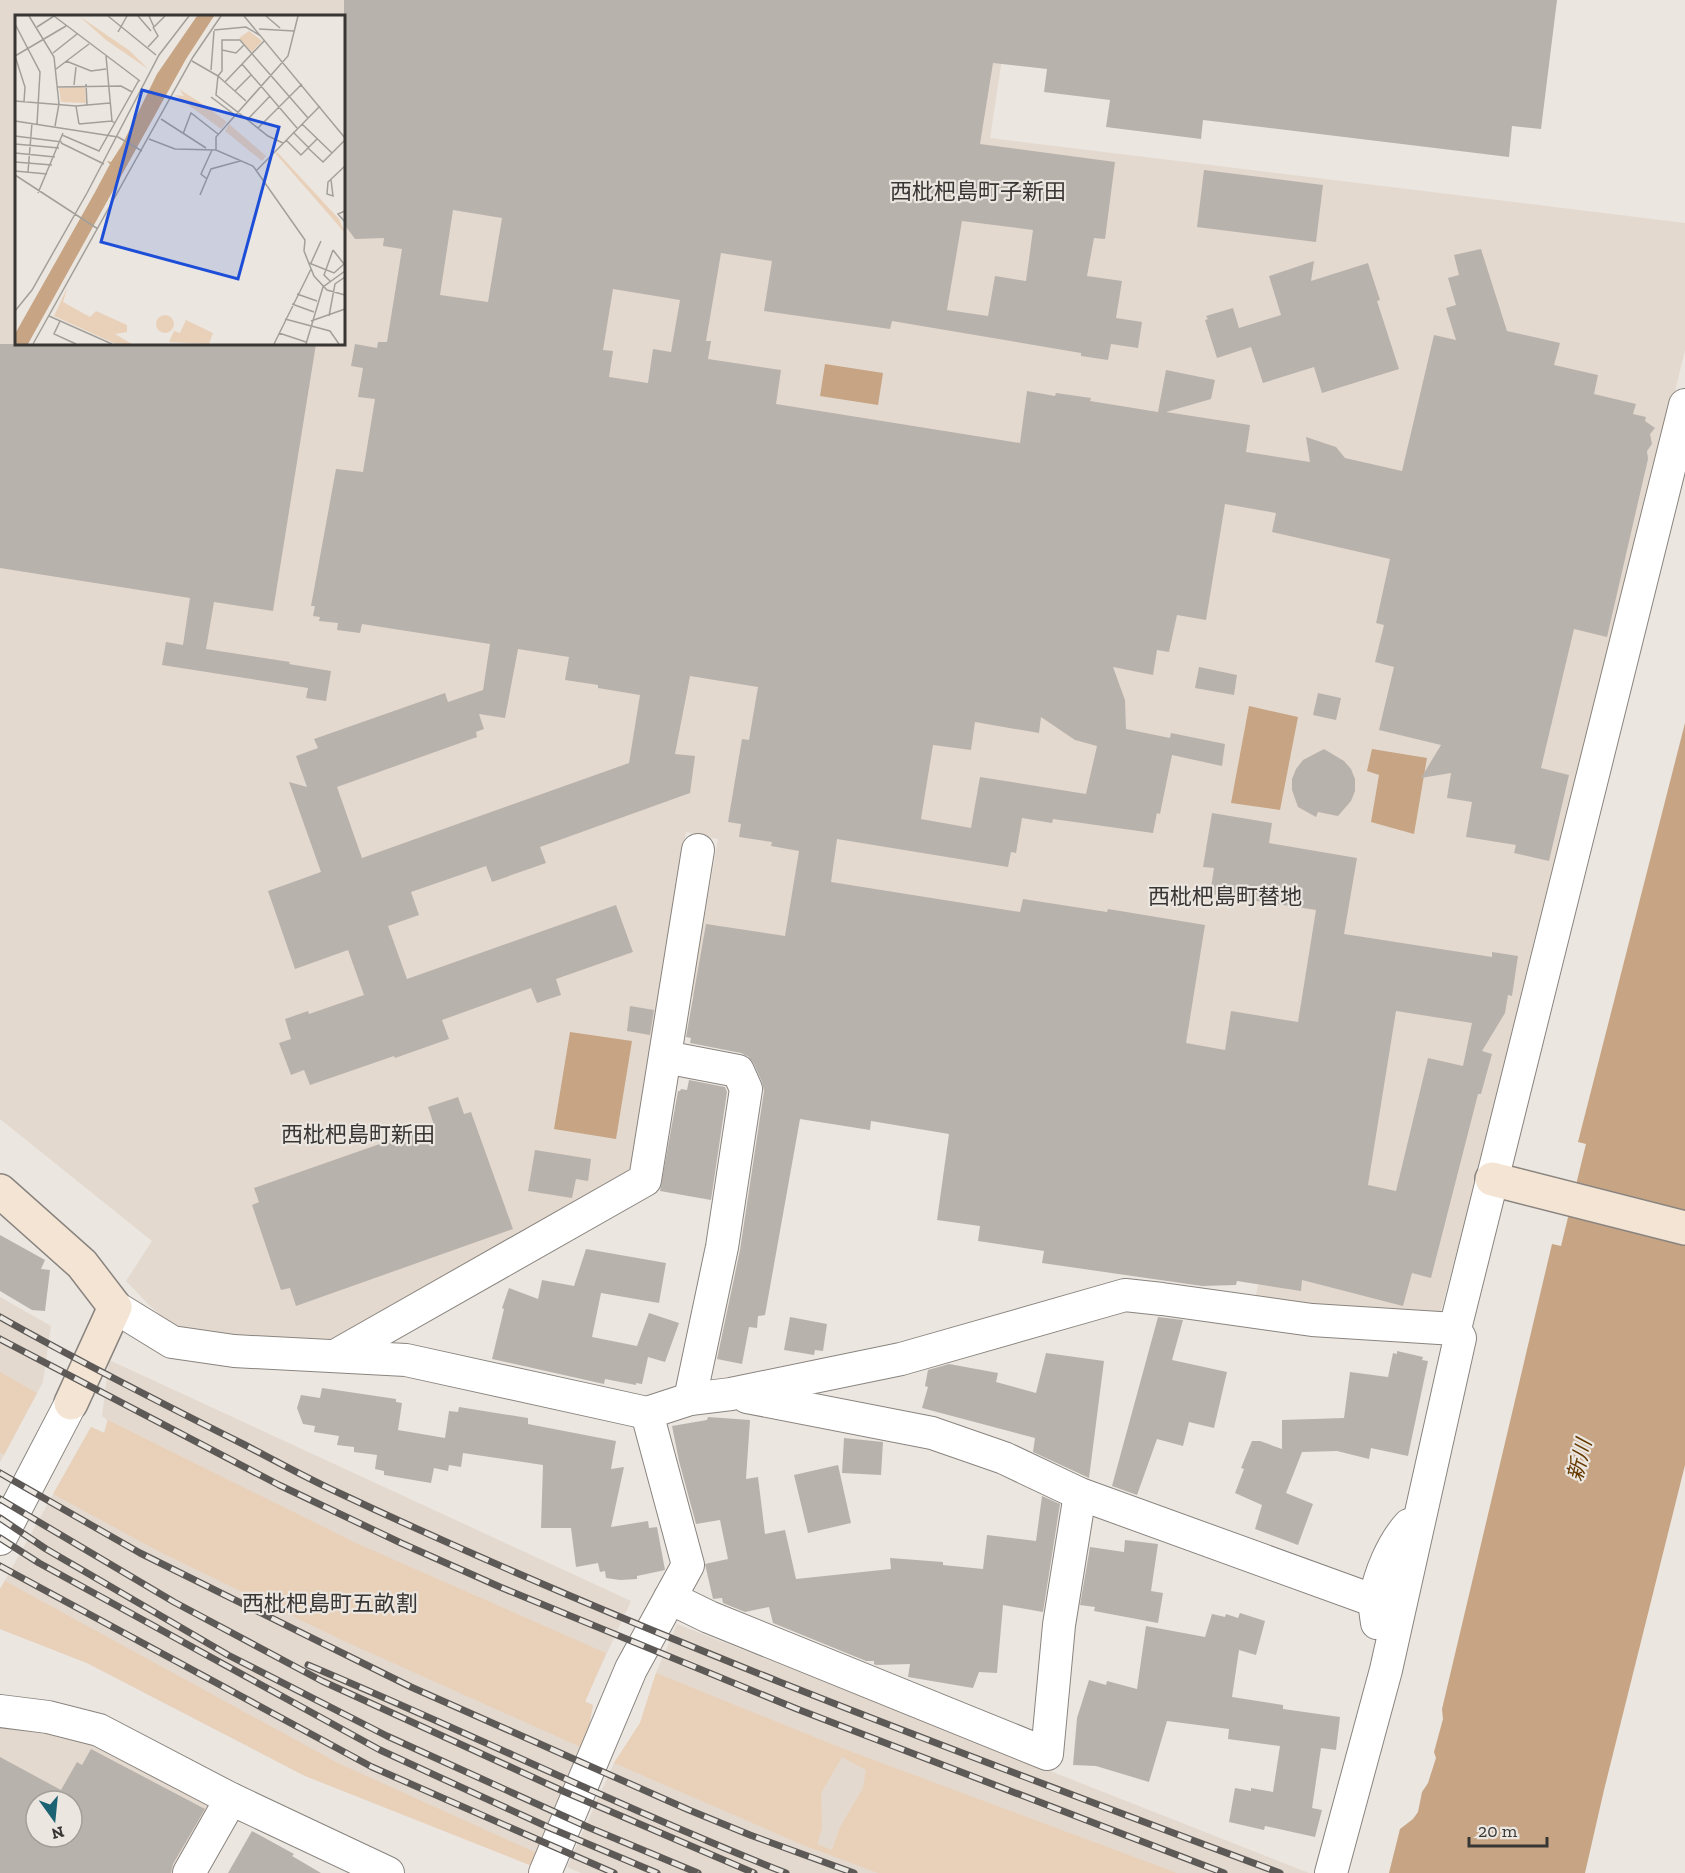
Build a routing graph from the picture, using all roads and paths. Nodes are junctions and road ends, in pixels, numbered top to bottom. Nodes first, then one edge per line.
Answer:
1 (1685, 405) edge
2 (698, 850) dead end
3 (665, 1058) junction
4 (1507, 1183) junction
5 (0, 1191) edge
6 (1685, 1228) edge
7 (115, 1307) junction
8 (1455, 1329) junction
9 (335, 1356) junction
10 (731, 1394) junction
11 (690, 1399) junction
12 (71, 1403) joint
13 (647, 1413) junction
14 (1080, 1494) junction
15 (1422, 1510) junction
16 (0, 1539) edge
17 (670, 1598) junction
18 (1375, 1601) junction
19 (1386, 1670) junction
20 (0, 1711) edge
21 (231, 1799) junction
22 (380, 1871) edge
23 (189, 1873) edge
24 (545, 1873) edge
25 (1331, 1873) edge

1 - 4 street
2 - 3 street
3 - 9 street
3 - 11 street
4 - 6 street
4 - 8 street
5 - 7 street
7 - 9 street
7 - 12 street
8 - 10 street
8 - 15 street
9 - 13 street
10 - 11 street
10 - 14 street
11 - 13 street
12 - 16 street
13 - 17 street
14 - 17 street
14 - 18 street
15 - 18 street
15 - 19 street
17 - 24 street
18 - 19 street
19 - 25 street
20 - 21 street
21 - 22 street
21 - 23 street

